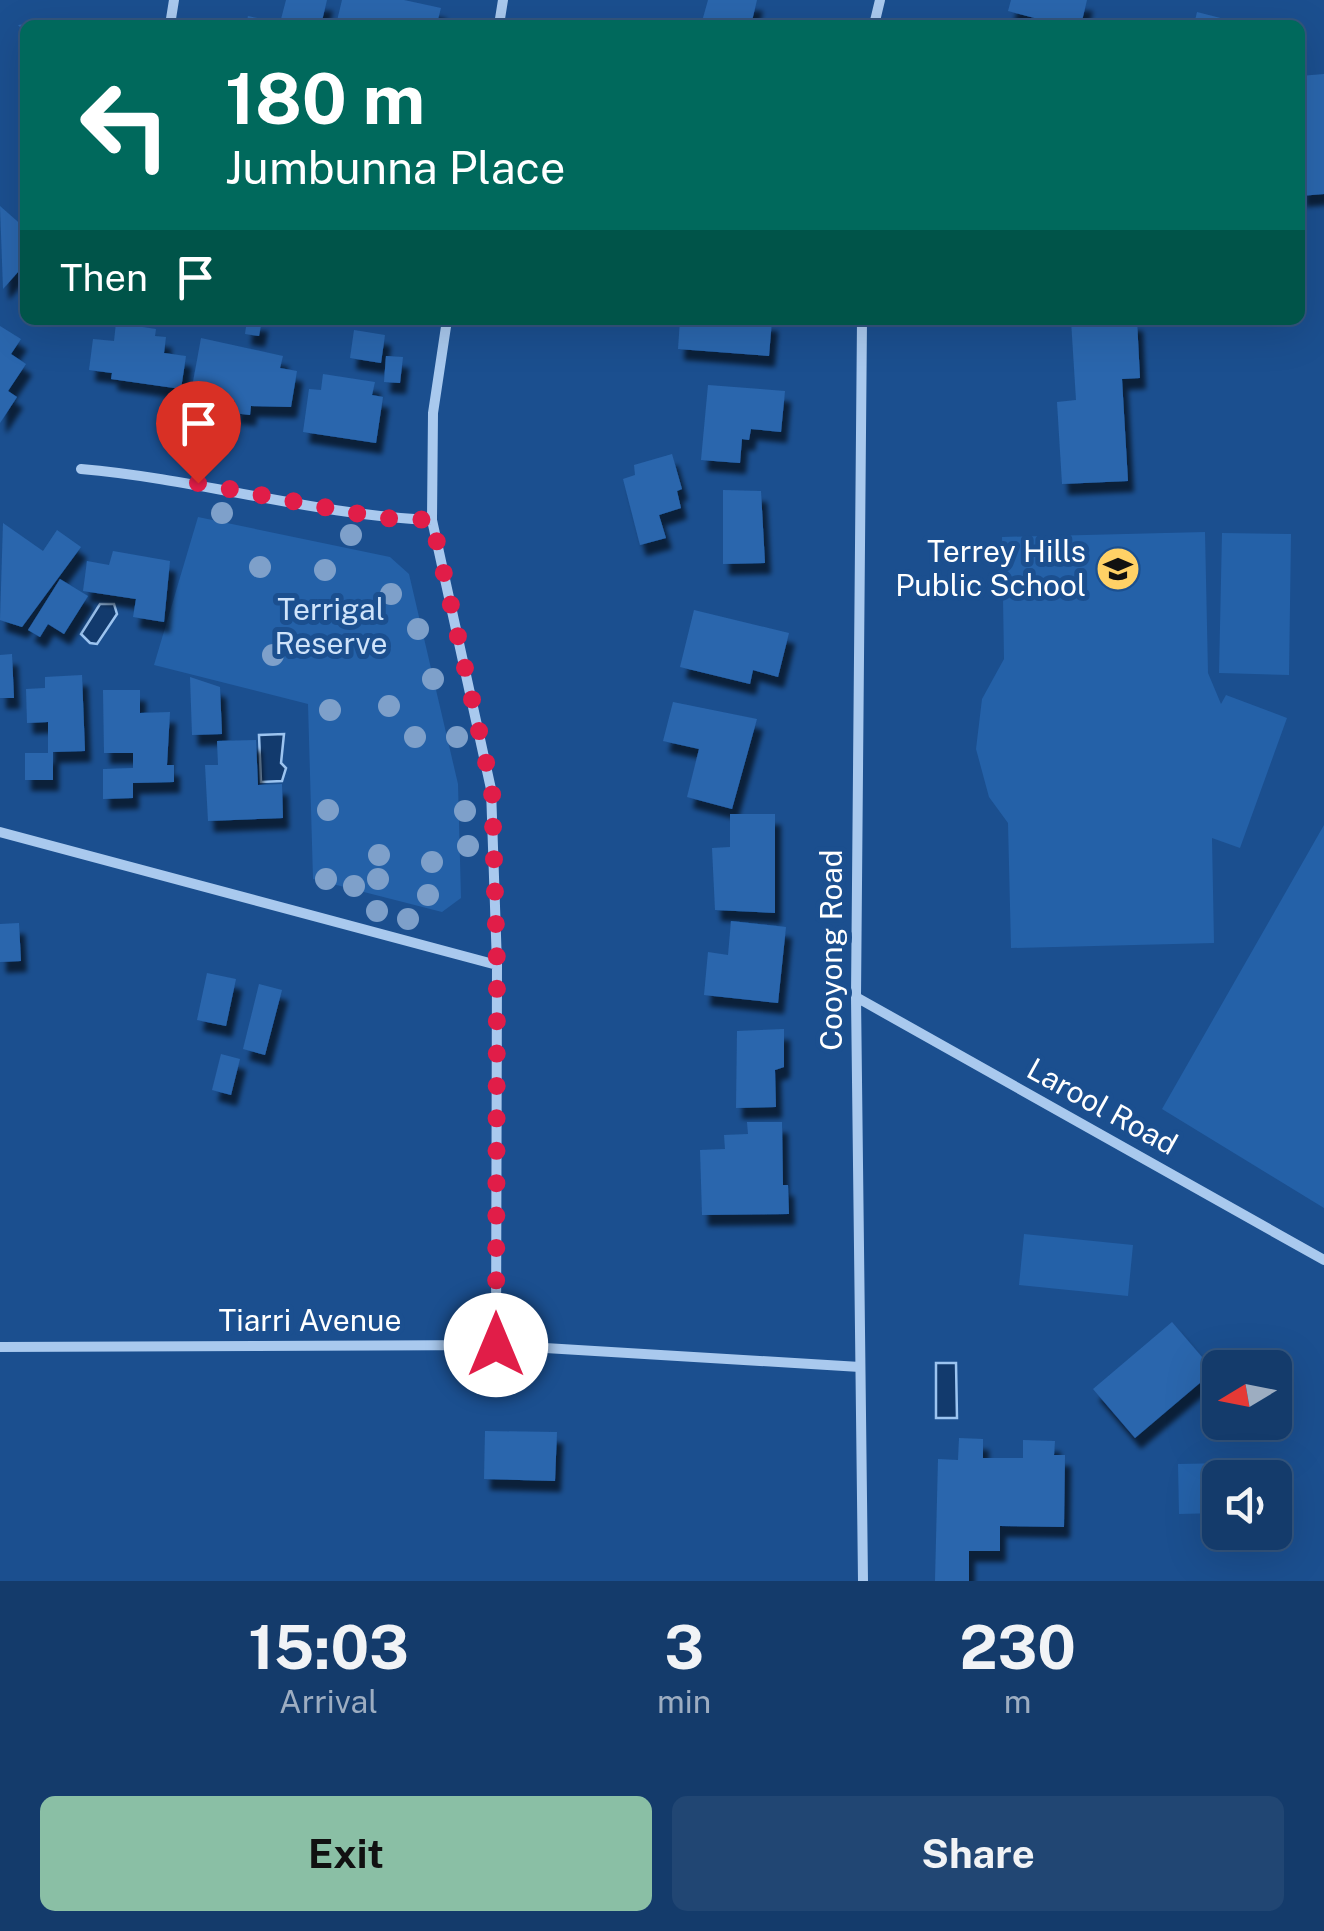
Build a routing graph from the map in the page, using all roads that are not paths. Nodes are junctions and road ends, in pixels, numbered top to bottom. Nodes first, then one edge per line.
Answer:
1 (447, 325) edge
2 (862, 325) edge
3 (82, 469) dead end
4 (432, 520) junction
5 (0, 832) edge
6 (497, 964) junction
7 (856, 997) junction
8 (1324, 1260) edge
9 (496, 1345) junction
10 (0, 1347) edge
11 (860, 1367) junction
12 (862, 1581) edge

1 - 4 street
2 - 7 street, Cooyong Road
3 - 4 street
4 - 6 street
5 - 6 street
6 - 9 street
7 - 8 street, Larool Road
7 - 11 street, Cooyong Road
9 - 10 street, Tiarri Avenue
9 - 11 street, Tiarri Avenue
11 - 12 street, Cooyong Road

